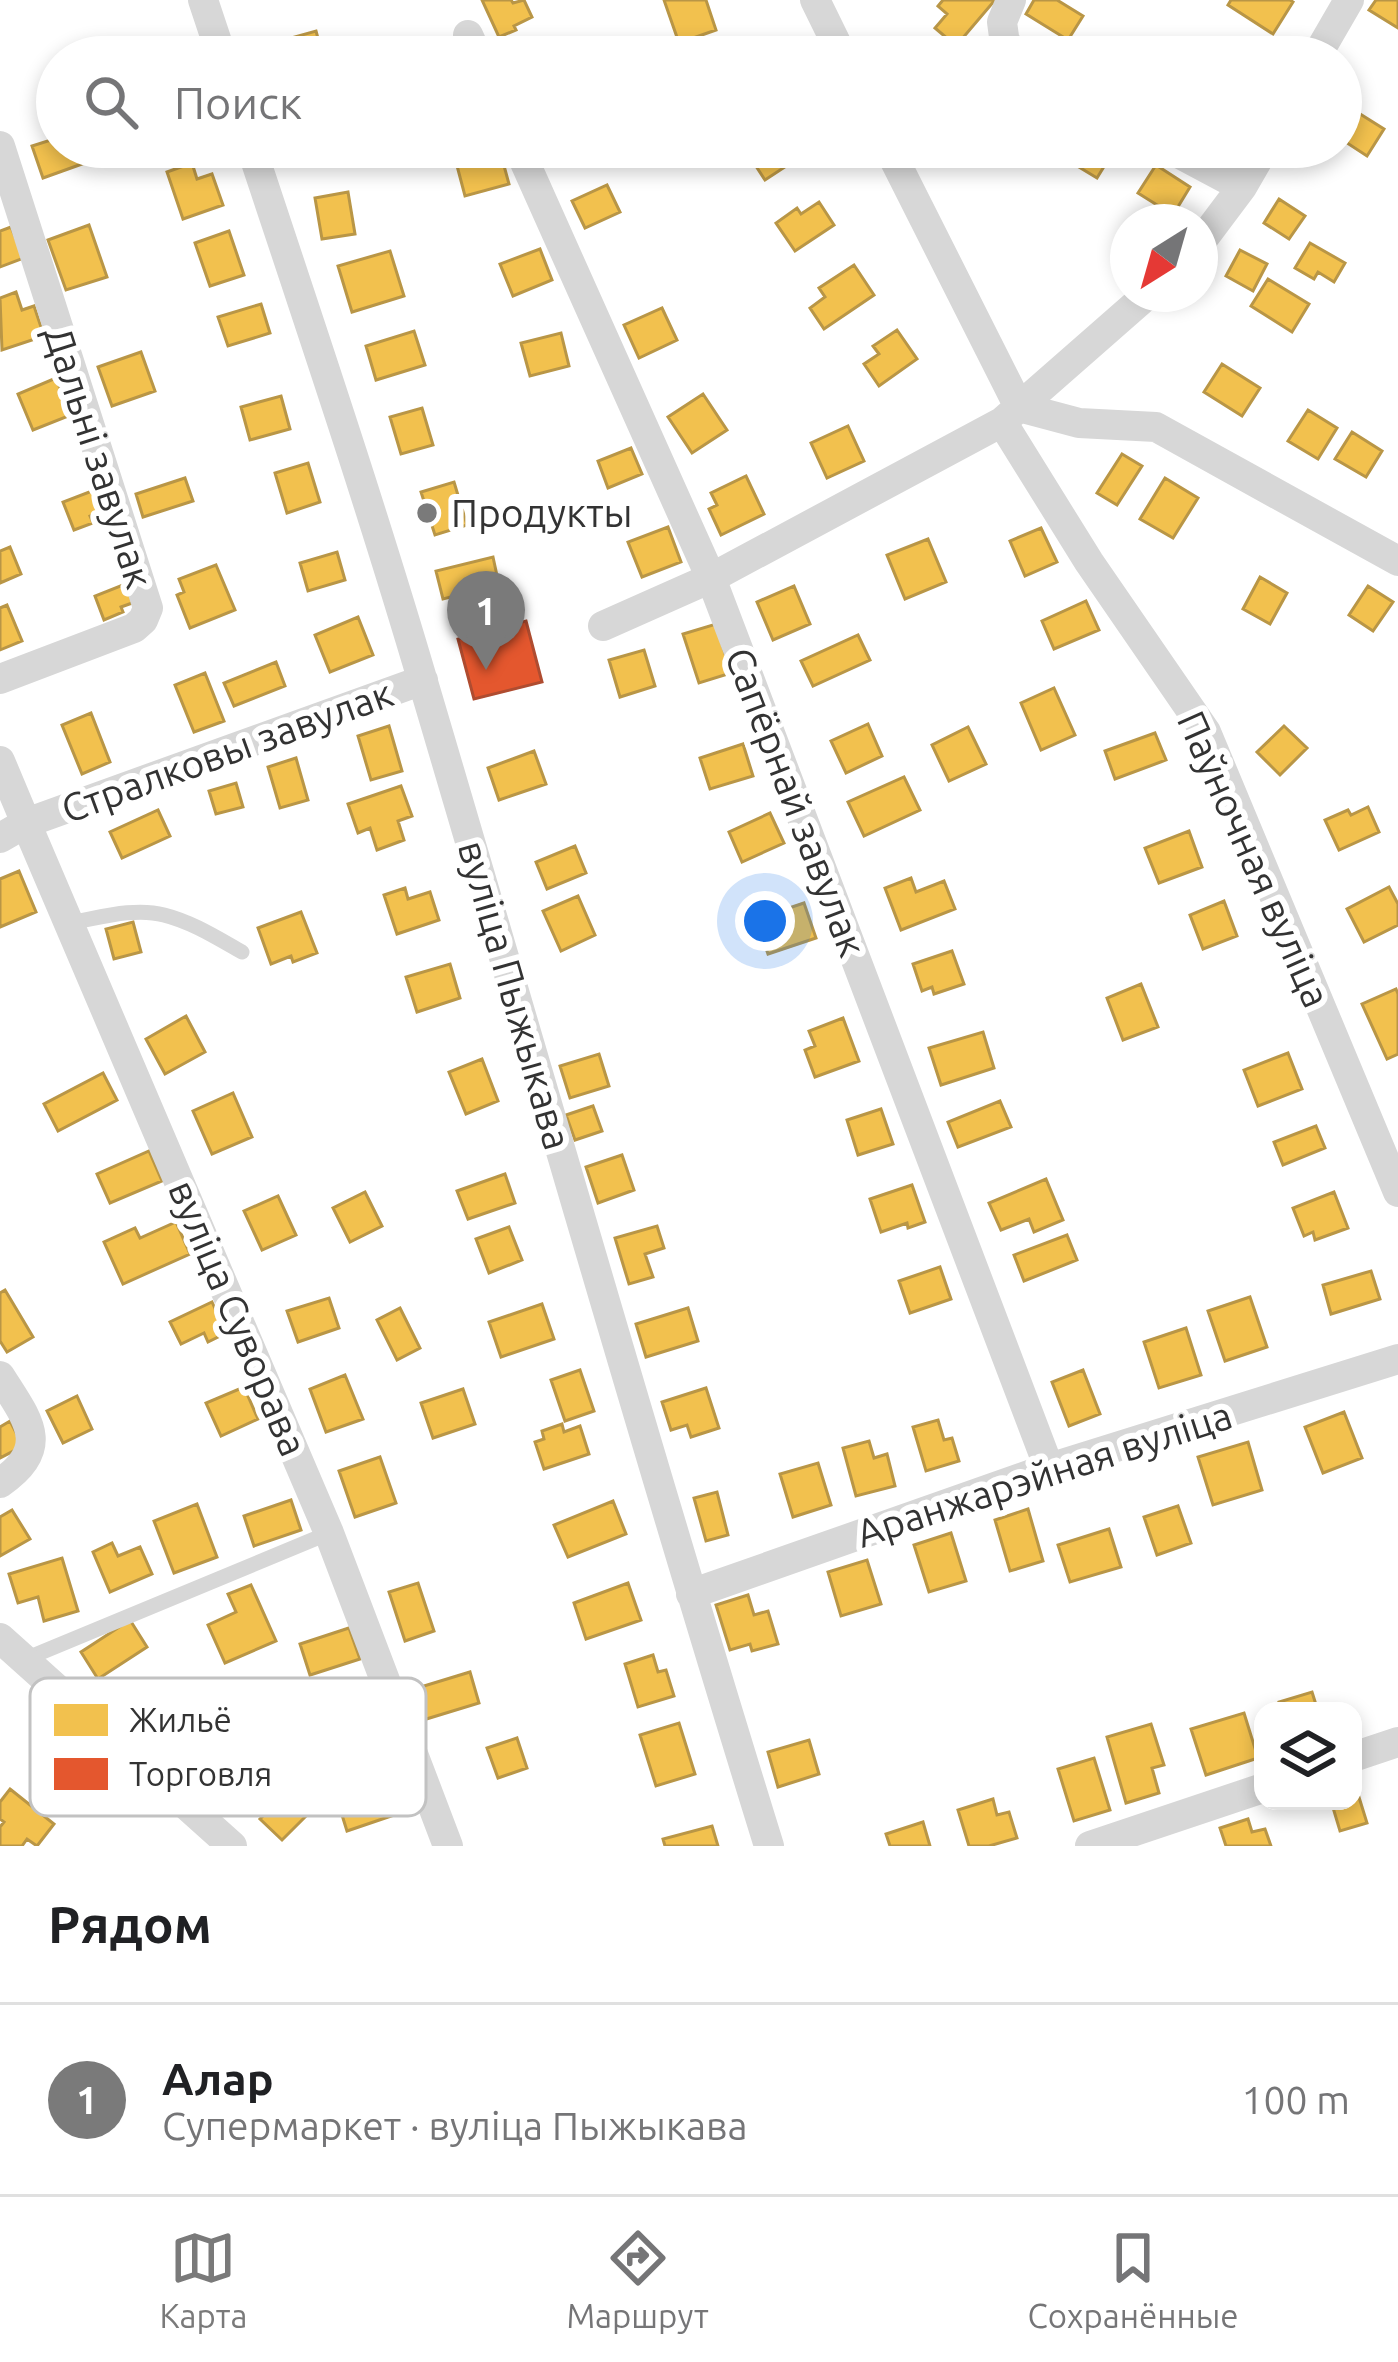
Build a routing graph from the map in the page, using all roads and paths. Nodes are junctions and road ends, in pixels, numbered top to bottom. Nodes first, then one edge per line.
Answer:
1 (203, 0) edge
2 (814, 0) edge
3 (1011, 0) edge
4 (1348, 0) edge
5 (214, 36) edge
6 (832, 36) edge
7 (1004, 36) edge
8 (1328, 36) edge
9 (0, 146) edge
10 (258, 168) edge
11 (527, 168) edge
12 (898, 168) edge
13 (1206, 168) edge
14 (1253, 168) edge
15 (1242, 187) junction
16 (1218, 219) edge
17 (1127, 312) edge
18 (1010, 414) junction
19 (1398, 561) edge
20 (711, 578) junction
21 (603, 626) dead end
22 (0, 679) edge
23 (423, 680) junction
24 (0, 761) edge
25 (13, 830) edge
26 (69, 922) junction
27 (242, 952) dead end
28 (1398, 1192) edge
29 (1398, 1359) edge
30 (0, 1376) edge
31 (1049, 1468) junction
32 (0, 1483) edge
33 (329, 1533) junction
34 (691, 1594) junction
35 (12, 1649) edge
36 (44, 1678) edge
37 (384, 1678) edge
38 (1398, 1742) edge
39 (1362, 1754) edge
40 (426, 1788) edge
41 (1254, 1791) edge
42 (198, 1816) edge
43 (232, 1846) edge
44 (448, 1846) edge
45 (769, 1846) edge
46 (1090, 1846) edge

1 - 5 street
2 - 6 street
3 - 7 street
4 - 8 street
9 - 22 street, Дальні завулак
10 - 23 street, вуліца Пыжыкава
11 - 20 street, Сапёрнай завулак
12 - 18 street, Паўночная вуліца
13 - 15 street
14 - 15 street
15 - 16 street
17 - 18 street
18 - 19 street
18 - 20 street
18 - 28 street, Паўночная вуліца
20 - 21 street
20 - 31 street, Сапёрнай завулак
23 - 25 street, Стралковы завулак
23 - 34 street, вуліца Пыжыкава
24 - 25 street, Стралковы завулак
25 - 26 street, вуліца Суворава
26 - 27 lane
26 - 33 street, вуліца Суворава
29 - 31 street, Аранжарэйная вуліца
30 - 32 street
31 - 34 street, Аранжарэйная вуліца
33 - 35 lane
33 - 37 street, вуліца Суворава
34 - 45 street, вуліца Пыжыкава
35 - 36 street
38 - 39 street
40 - 44 street, вуліца Суворава
41 - 46 street
42 - 43 street

